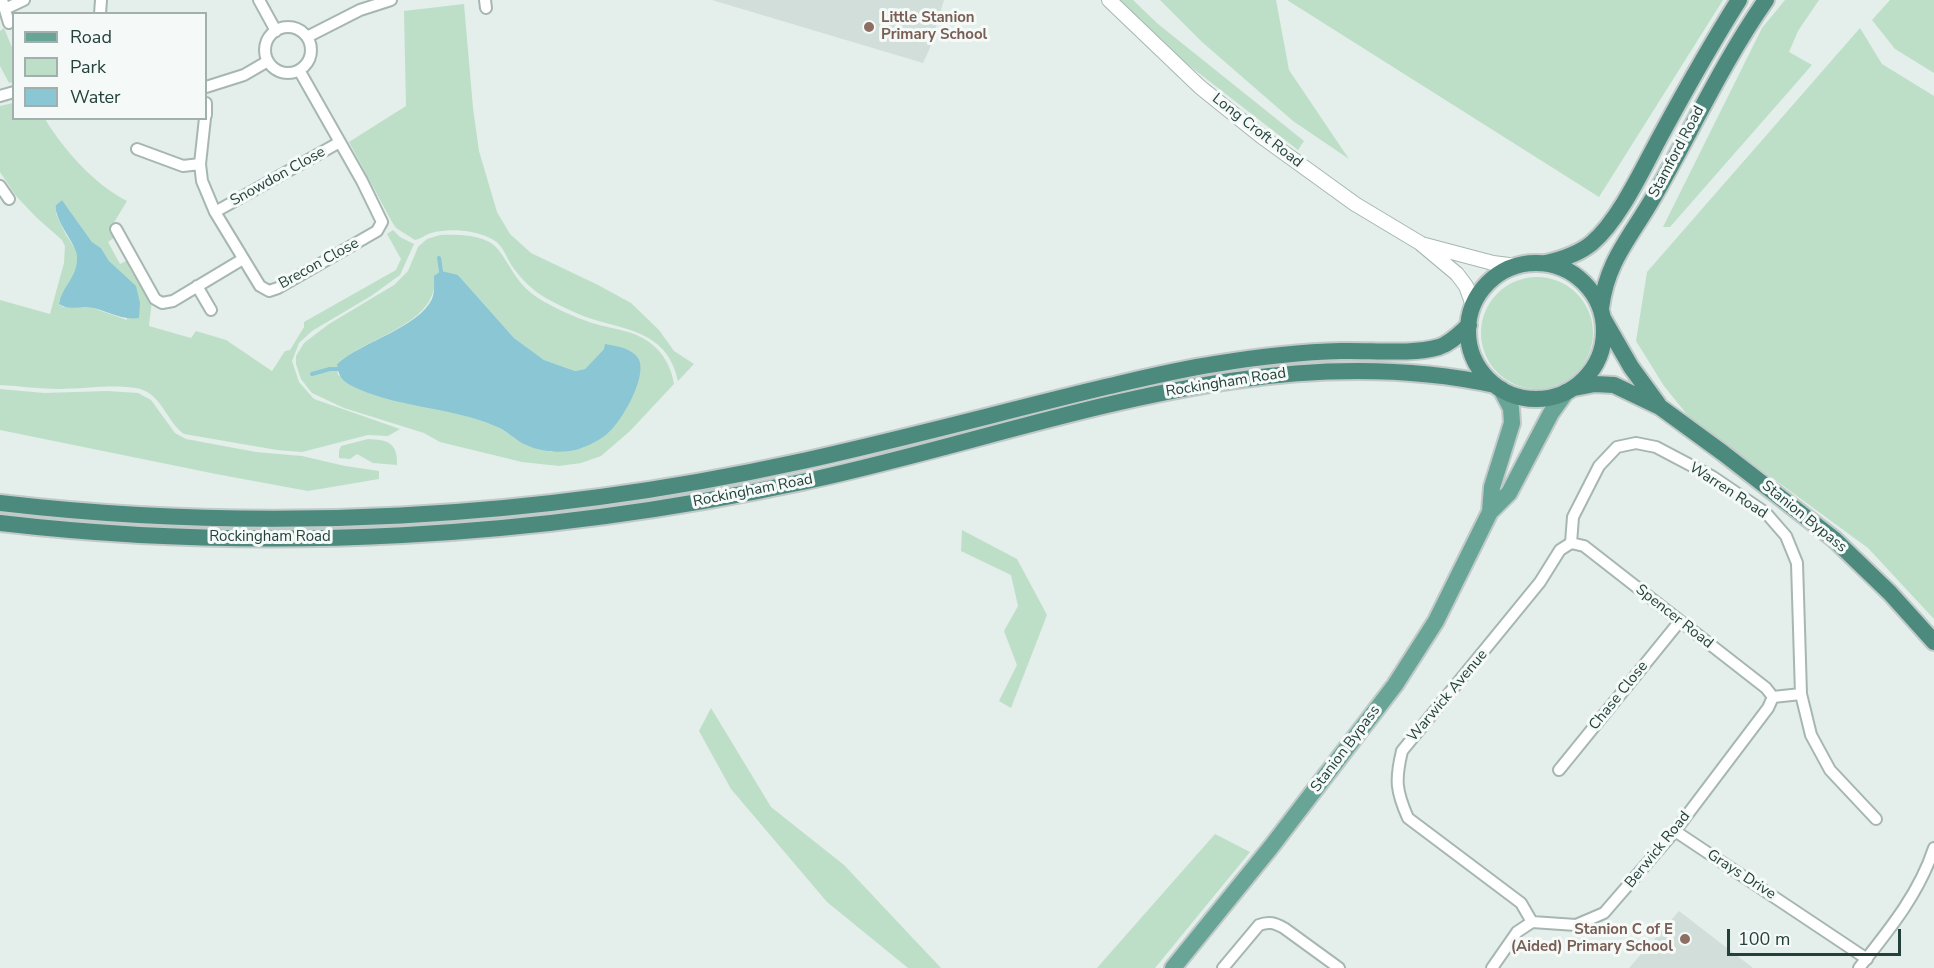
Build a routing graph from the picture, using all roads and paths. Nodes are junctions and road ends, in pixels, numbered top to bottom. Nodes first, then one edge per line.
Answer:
1 (24, 0) edge
2 (101, 0) edge
3 (108, 0) edge
4 (259, 0) edge
5 (391, 0) edge
6 (1109, 0) edge
7 (1739, 0) edge
8 (1766, 0) edge
9 (3, 5) edge
10 (9, 23) dead end
11 (276, 31) junction
12 (307, 37) junction
13 (268, 61) junction
14 (299, 70) junction
15 (207, 87) edge
16 (205, 120) edge
17 (340, 142) junction
18 (137, 150) dead end
19 (200, 164) junction
20 (0, 187) edge
21 (9, 199) dead end
22 (215, 212) junction
23 (116, 229) dead end
24 (1420, 243) junction
25 (243, 259) junction
26 (1544, 263) junction
27 (1518, 266) junction
28 (197, 286) junction
29 (1473, 305) junction
30 (211, 310) dead end
31 (1602, 313) junction
32 (1469, 325) junction
33 (1498, 387) junction
34 (1570, 390) junction
35 (1660, 407) junction
36 (0, 503) edge
37 (1490, 512) junction
38 (0, 523) edge
39 (1571, 543) junction
40 (1680, 621) junction
41 (1934, 642) edge
42 (1801, 694) junction
43 (1773, 697) junction
44 (1558, 770) dead end
45 (1876, 819) dead end
46 (1675, 831) junction
47 (1934, 848) edge
48 (1532, 922) junction
49 (1863, 963) edge
50 (1173, 968) edge
51 (1223, 968) edge
52 (1339, 968) edge
53 (1492, 968) edge

1 - 9 street
2 - 3 street
4 - 11 street
5 - 12 street
6 - 24 street, Long Croft Road
7 - 26 highway, Stamford Road
8 - 31 highway, Stamford Road
9 - 10 street
11 - 12 street
11 - 13 street
12 - 14 street
13 - 14 street
13 - 15 street
14 - 17 street, Brecon Close
16 - 19 street, Brecon Close
17 - 22 street, Snowdon Close
17 - 25 street, Brecon Close
18 - 19 street
19 - 22 street, Brecon Close
20 - 21 street
22 - 25 street, Brecon Close
23 - 28 street
24 - 27 street, Long Croft Road
24 - 29 street, Long Croft Road
25 - 28 street
26 - 27 highway
26 - 31 highway
27 - 29 highway
28 - 30 street
29 - 32 highway
31 - 34 highway
31 - 35 highway
32 - 33 highway
32 - 36 highway, Rockingham Road
33 - 34 highway
33 - 37 main road
33 - 38 highway, Rockingham Road
34 - 35 highway
34 - 37 main road
35 - 41 highway, Stanion Bypass
37 - 50 main road, Stanion Bypass
39 - 40 street, Spencer Road
39 - 42 street, Warren Road
39 - 48 street, Warwick Avenue
40 - 43 street, Spencer Road
40 - 44 street, Chase Close
42 - 43 street
42 - 45 street, Warren Road
43 - 46 street, Berwick Road
46 - 48 street, Berwick Road
46 - 49 street, Grays Drive
47 - 49 street
48 - 53 street
51 - 52 street

